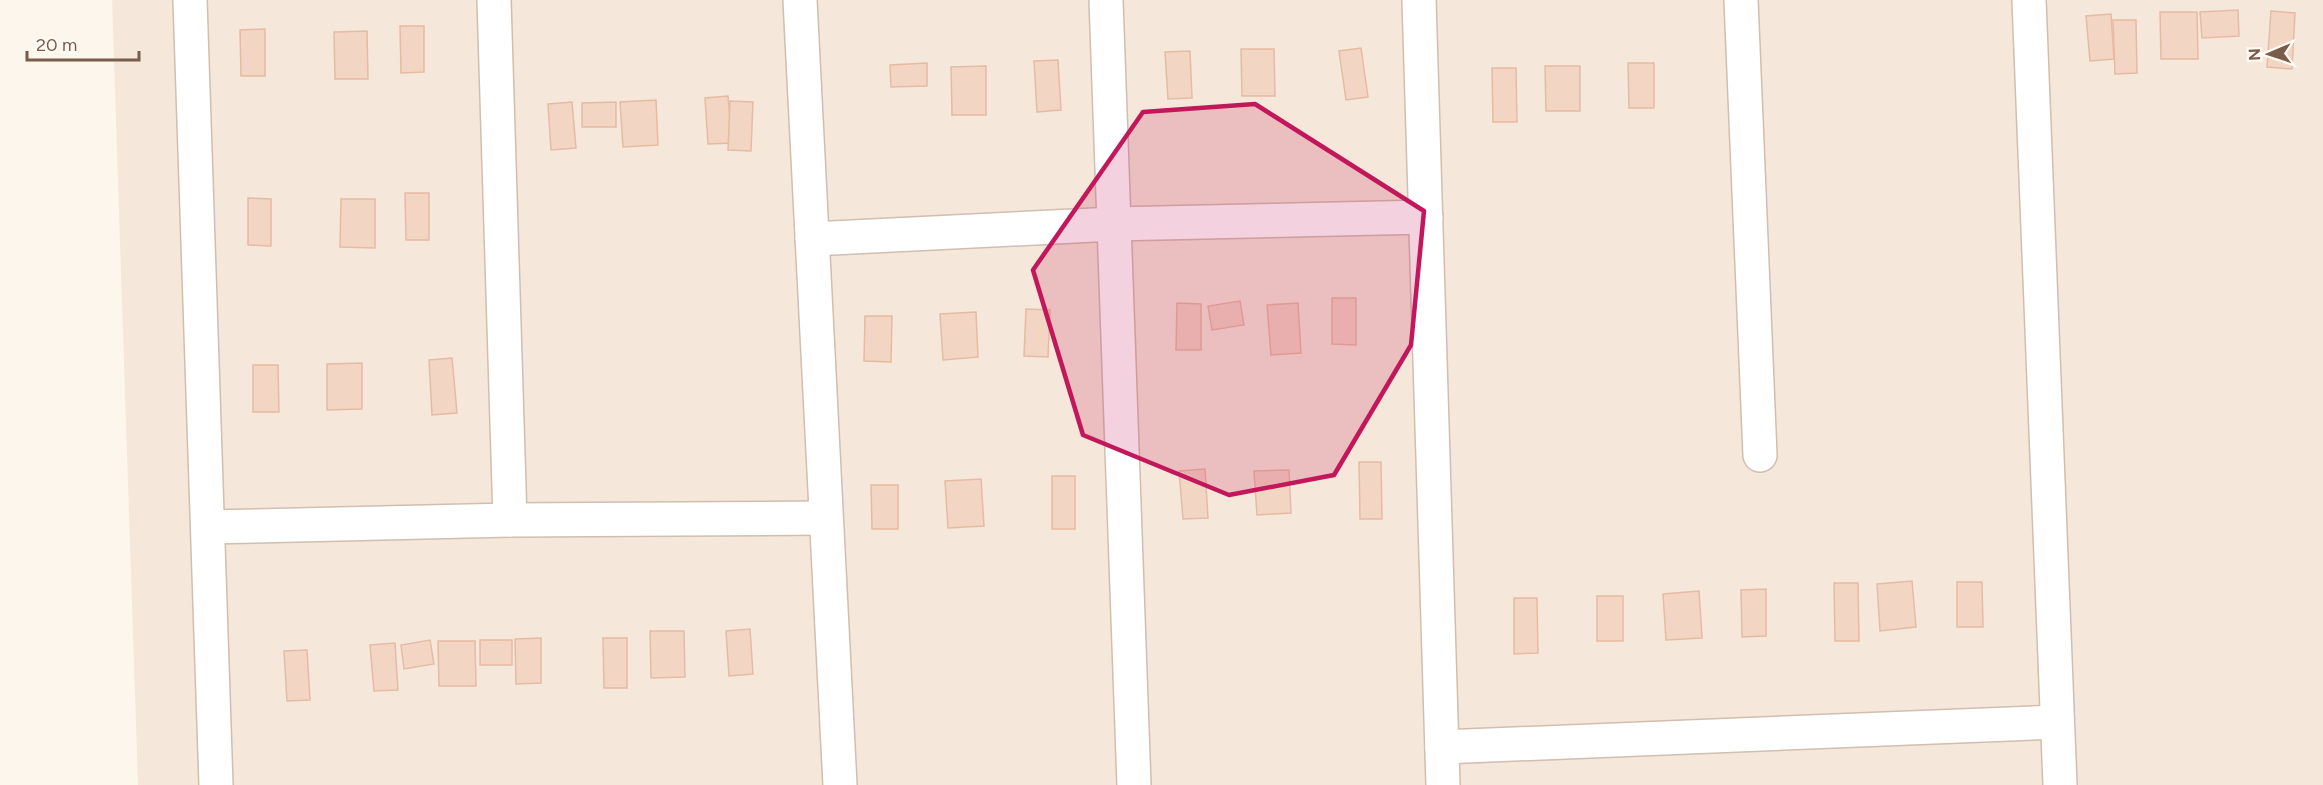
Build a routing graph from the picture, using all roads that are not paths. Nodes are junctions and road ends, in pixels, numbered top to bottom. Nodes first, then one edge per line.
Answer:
1 (190, 0) edge
2 (494, 0) edge
3 (800, 0) edge
4 (1106, 0) edge
5 (1419, 0) edge
6 (1741, 0) edge
7 (2029, 0) edge
8 (1426, 217) junction
9 (1114, 225) junction
10 (812, 239) junction
11 (1760, 455) dead end
12 (826, 518) junction
13 (510, 520) junction
14 (208, 527) junction
15 (2057, 722) junction
16 (1442, 747) junction
17 (216, 785) edge
18 (840, 785) edge
19 (1134, 785) edge
20 (1443, 785) edge
21 (2060, 785) edge

1 - 14 street
2 - 13 street
3 - 10 street
4 - 9 street
5 - 8 street
6 - 11 street
7 - 15 street
8 - 9 street
8 - 16 street
9 - 10 street
9 - 19 street
10 - 12 street
12 - 13 street
12 - 18 street
13 - 14 street
14 - 17 street
15 - 16 street
15 - 21 street
16 - 20 street

